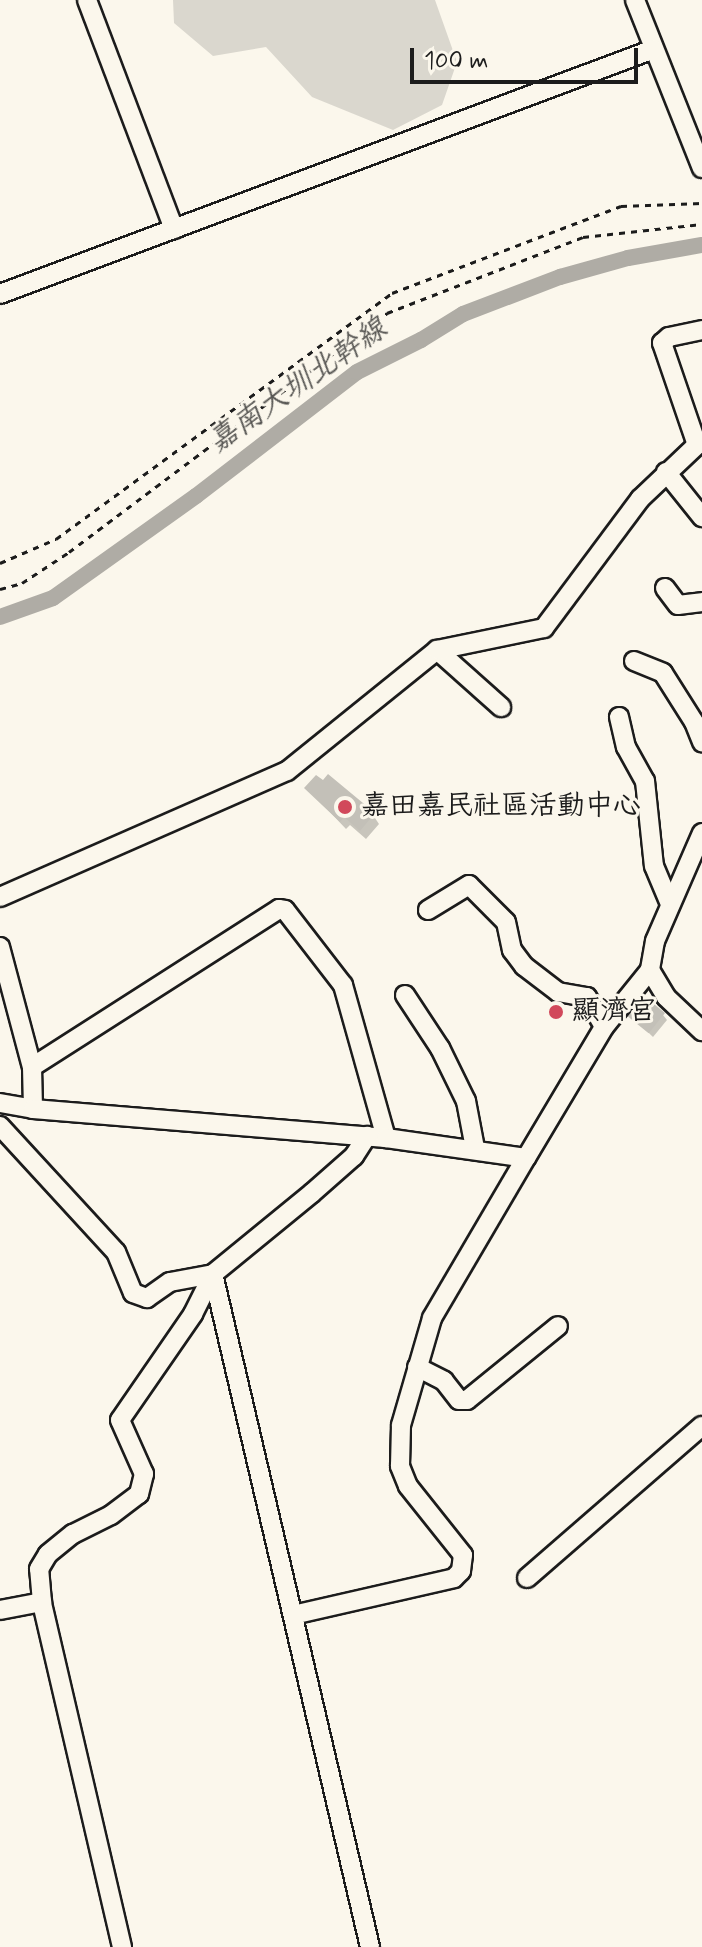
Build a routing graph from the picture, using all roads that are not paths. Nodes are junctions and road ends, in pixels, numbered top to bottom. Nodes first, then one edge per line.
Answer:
1 (87, 0) edge
2 (635, 0) edge
3 (654, 49) junction
4 (702, 168) edge
5 (174, 229) junction
6 (0, 294) edge
7 (702, 330) edge
8 (666, 472) junction
9 (702, 517) edge
10 (665, 588) dead end
11 (702, 602) edge
12 (437, 650) junction
13 (634, 661) dead end
14 (501, 707) dead end
15 (619, 717) dead end
16 (702, 742) edge
17 (702, 833) edge
18 (693, 870) edge
19 (0, 897) edge
20 (670, 904) junction
21 (428, 910) dead end
22 (0, 947) edge
23 (650, 970) junction
24 (405, 995) dead end
25 (604, 1027) junction
26 (702, 1031) edge
27 (32, 1067) junction
28 (0, 1103) edge
29 (33, 1109) junction
30 (0, 1126) edge
31 (376, 1137) junction
32 (475, 1148) junction
33 (526, 1158) junction
34 (213, 1274) junction
35 (558, 1326) dead end
36 (417, 1367) junction
37 (702, 1426) edge
38 (527, 1578) dead end
39 (42, 1602) junction
40 (0, 1610) edge
41 (293, 1615) junction
42 (122, 1947) edge
43 (370, 1947) edge

1 - 5 street
2 - 3 street
3 - 4 street
3 - 5 street
5 - 6 street
7 - 8 street
8 - 9 street
8 - 12 street
10 - 11 street
12 - 14 street
12 - 19 street
13 - 16 street
15 - 20 street
17 - 18 street
18 - 20 street
20 - 23 street
21 - 25 street
22 - 27 street
23 - 25 street
23 - 26 street
24 - 32 street
25 - 33 street
27 - 29 street
27 - 31 street
28 - 29 street
29 - 31 street
30 - 34 street
31 - 32 street
31 - 34 street
32 - 33 street
33 - 36 street
34 - 39 street
34 - 41 street
35 - 36 street
36 - 41 street
37 - 38 street
39 - 40 street
39 - 42 street
41 - 43 street

